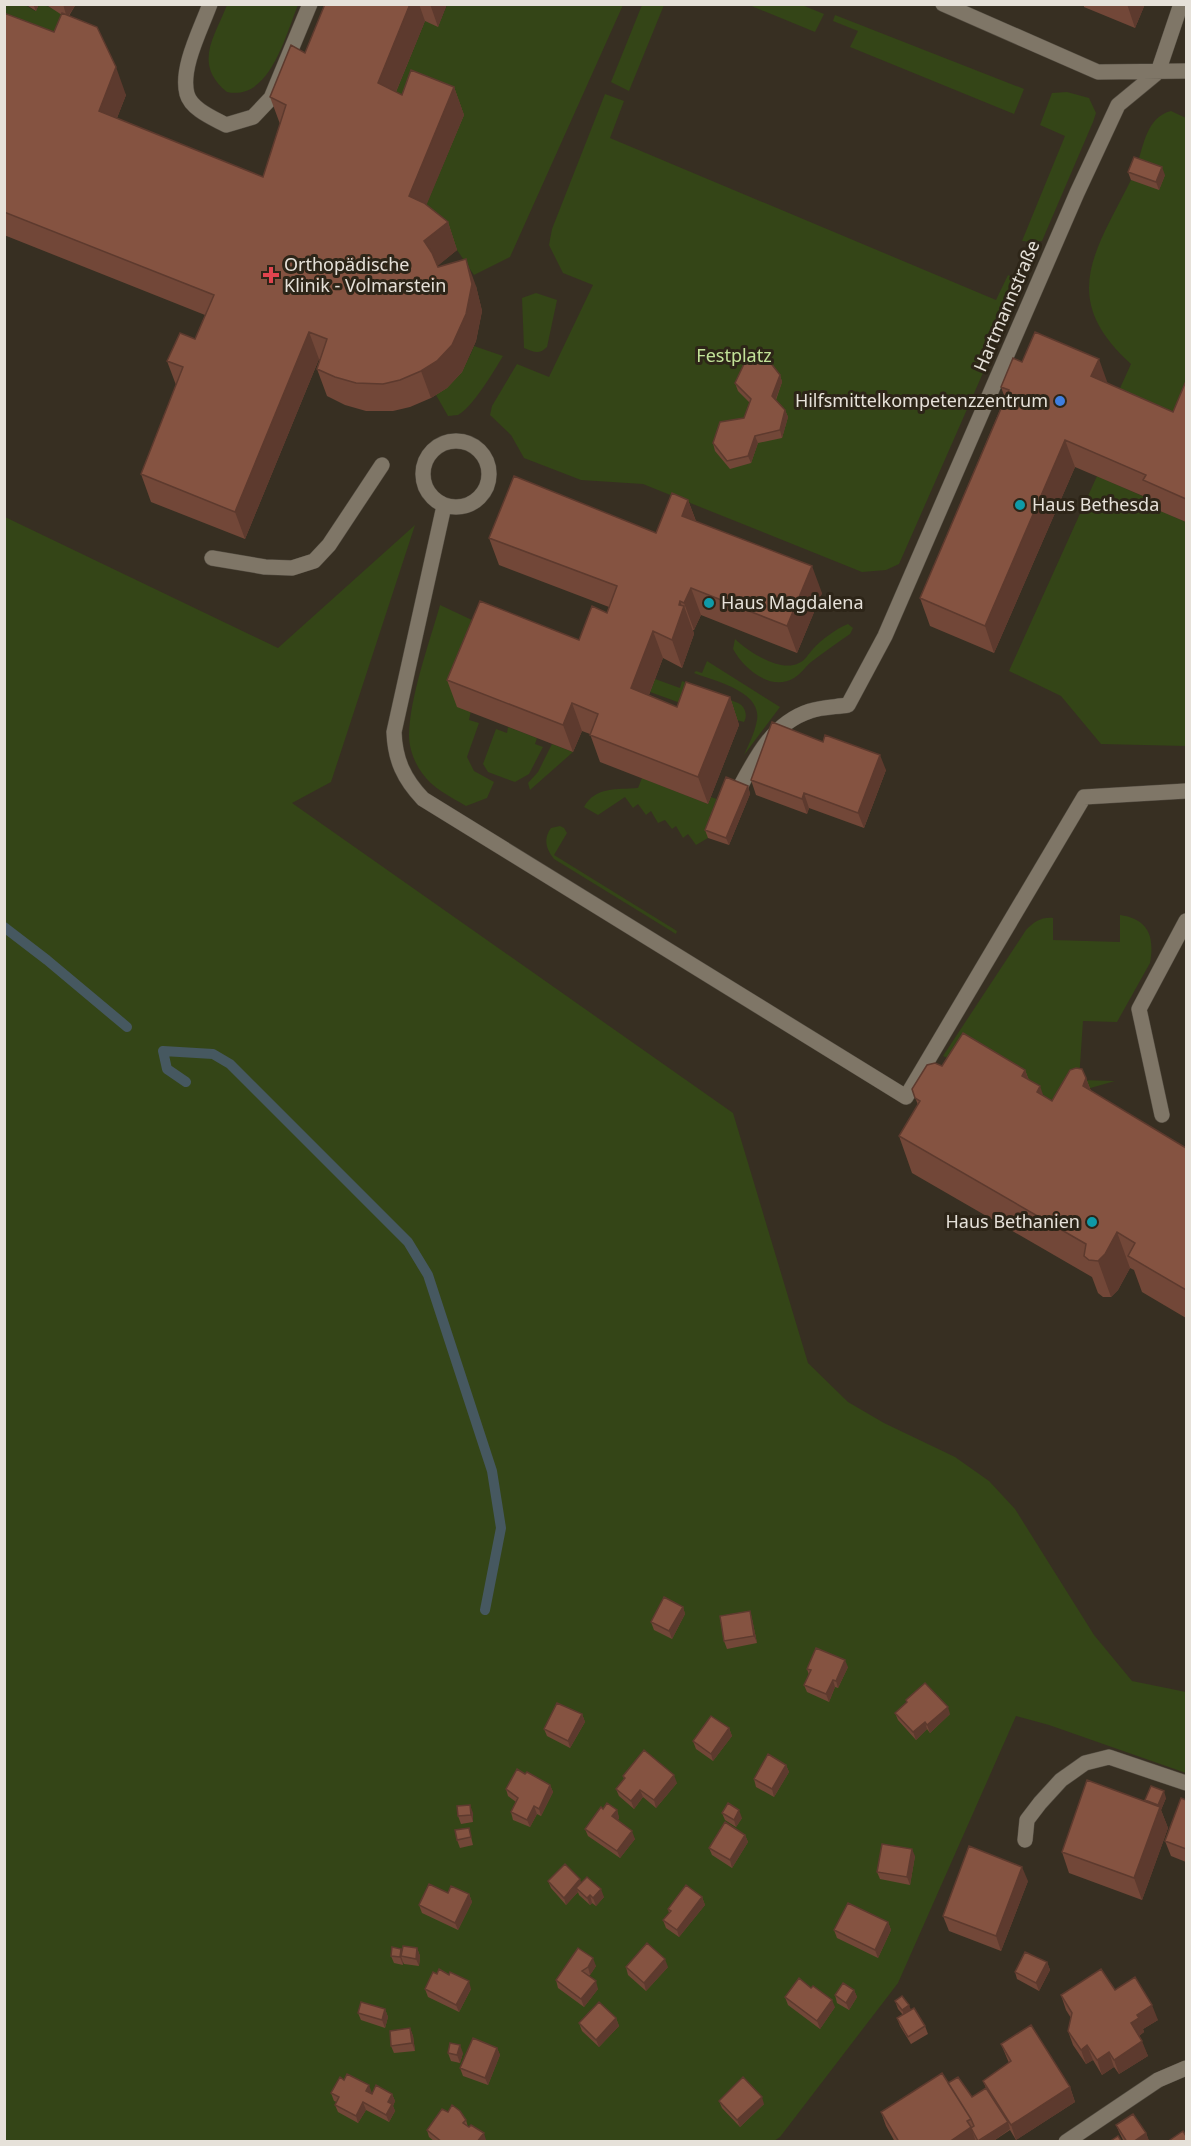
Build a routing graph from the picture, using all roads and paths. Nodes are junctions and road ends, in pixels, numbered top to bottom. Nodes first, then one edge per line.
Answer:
1 (210, 4) edge
2 (309, 4) edge
3 (943, 4) edge
4 (1181, 4) edge
5 (1186, 71) edge
6 (1158, 72) junction
7 (382, 465) dead end
8 (444, 506) junction
9 (213, 558) dead end
10 (739, 789) edge
11 (1186, 791) edge
12 (1186, 921) edge
13 (1162, 1115) dead end
14 (1186, 1783) edge
15 (1025, 1840) dead end
16 (1186, 2068) edge
17 (1066, 2142) edge

1 - 2 street
3 - 6 street
4 - 6 street
5 - 6 street
6 - 10 street, Hartmannstraße
7 - 9 street
8 - 8 street
8 - 11 street
12 - 13 street
14 - 15 street
16 - 17 street

